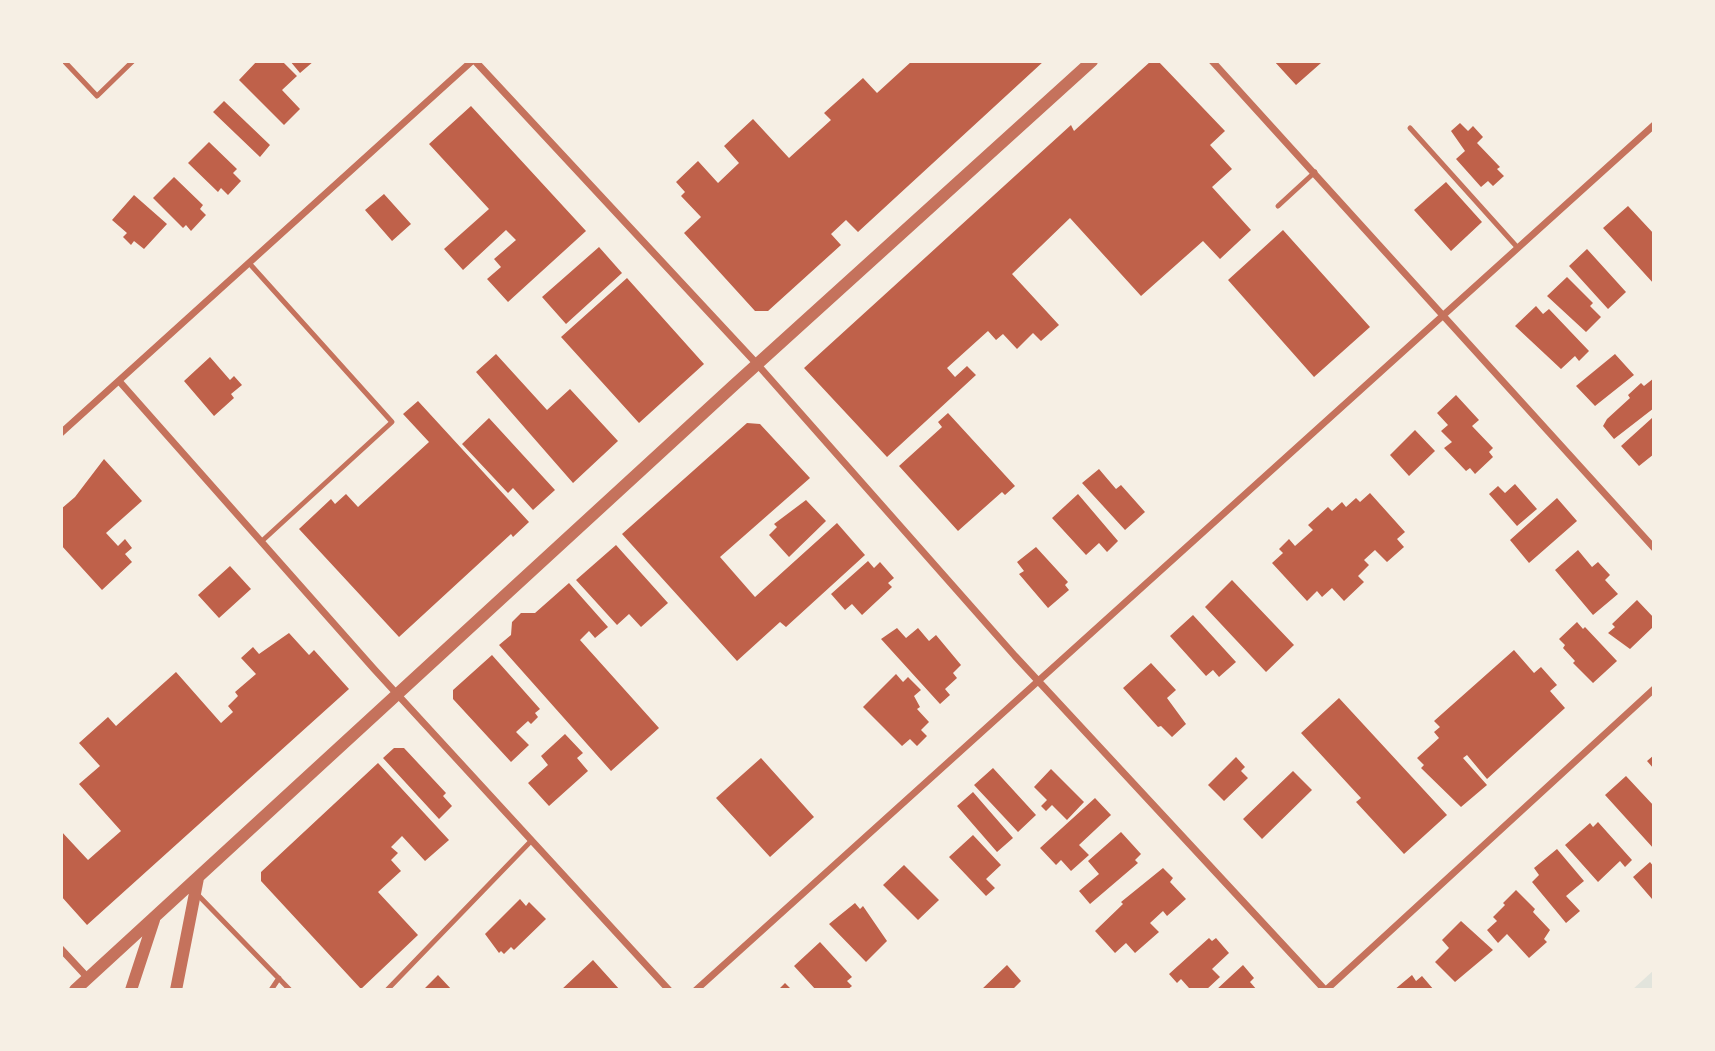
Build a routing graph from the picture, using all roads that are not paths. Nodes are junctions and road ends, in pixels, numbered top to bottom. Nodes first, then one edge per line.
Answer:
1 (64, 61) edge
2 (133, 61) edge
3 (474, 61) edge
4 (1093, 61) edge
5 (1212, 61) edge
6 (1654, 125) edge
7 (1410, 128) dead end
8 (1315, 172) junction
9 (1278, 206) dead end
10 (1517, 247) junction
11 (249, 263) junction
12 (1443, 314) junction
13 (757, 364) junction
14 (119, 381) junction
15 (61, 433) edge
16 (262, 541) junction
17 (1654, 548) edge
18 (1039, 682) junction
19 (1654, 689) edge
20 (397, 693) junction
21 (532, 840) junction
22 (198, 878) junction
23 (196, 892) junction
24 (156, 917) junction
25 (61, 949) edge
26 (88, 978) junction
27 (279, 978) junction
28 (75, 990) edge
29 (131, 990) edge
30 (176, 990) edge
31 (271, 990) edge
32 (290, 990) edge
33 (387, 990) edge
34 (669, 990) edge
35 (696, 990) edge
36 (1325, 990) edge

1 - 2 lane
3 - 11 street
3 - 13 street
4 - 13 street
5 - 8 street
6 - 10 street
7 - 10 lane
8 - 9 lane
8 - 12 street
10 - 12 street
11 - 14 street
11 - 16 lane
12 - 17 street
12 - 18 street
13 - 18 street
13 - 20 street
14 - 15 street
14 - 16 street
16 - 20 street
18 - 35 street
18 - 36 street
19 - 36 street
20 - 21 street
20 - 22 street
21 - 33 lane
21 - 34 street
22 - 23 street
22 - 24 street
23 - 27 lane
23 - 30 street
24 - 26 street
24 - 29 street
25 - 26 street
26 - 28 street
27 - 31 lane
27 - 32 lane

